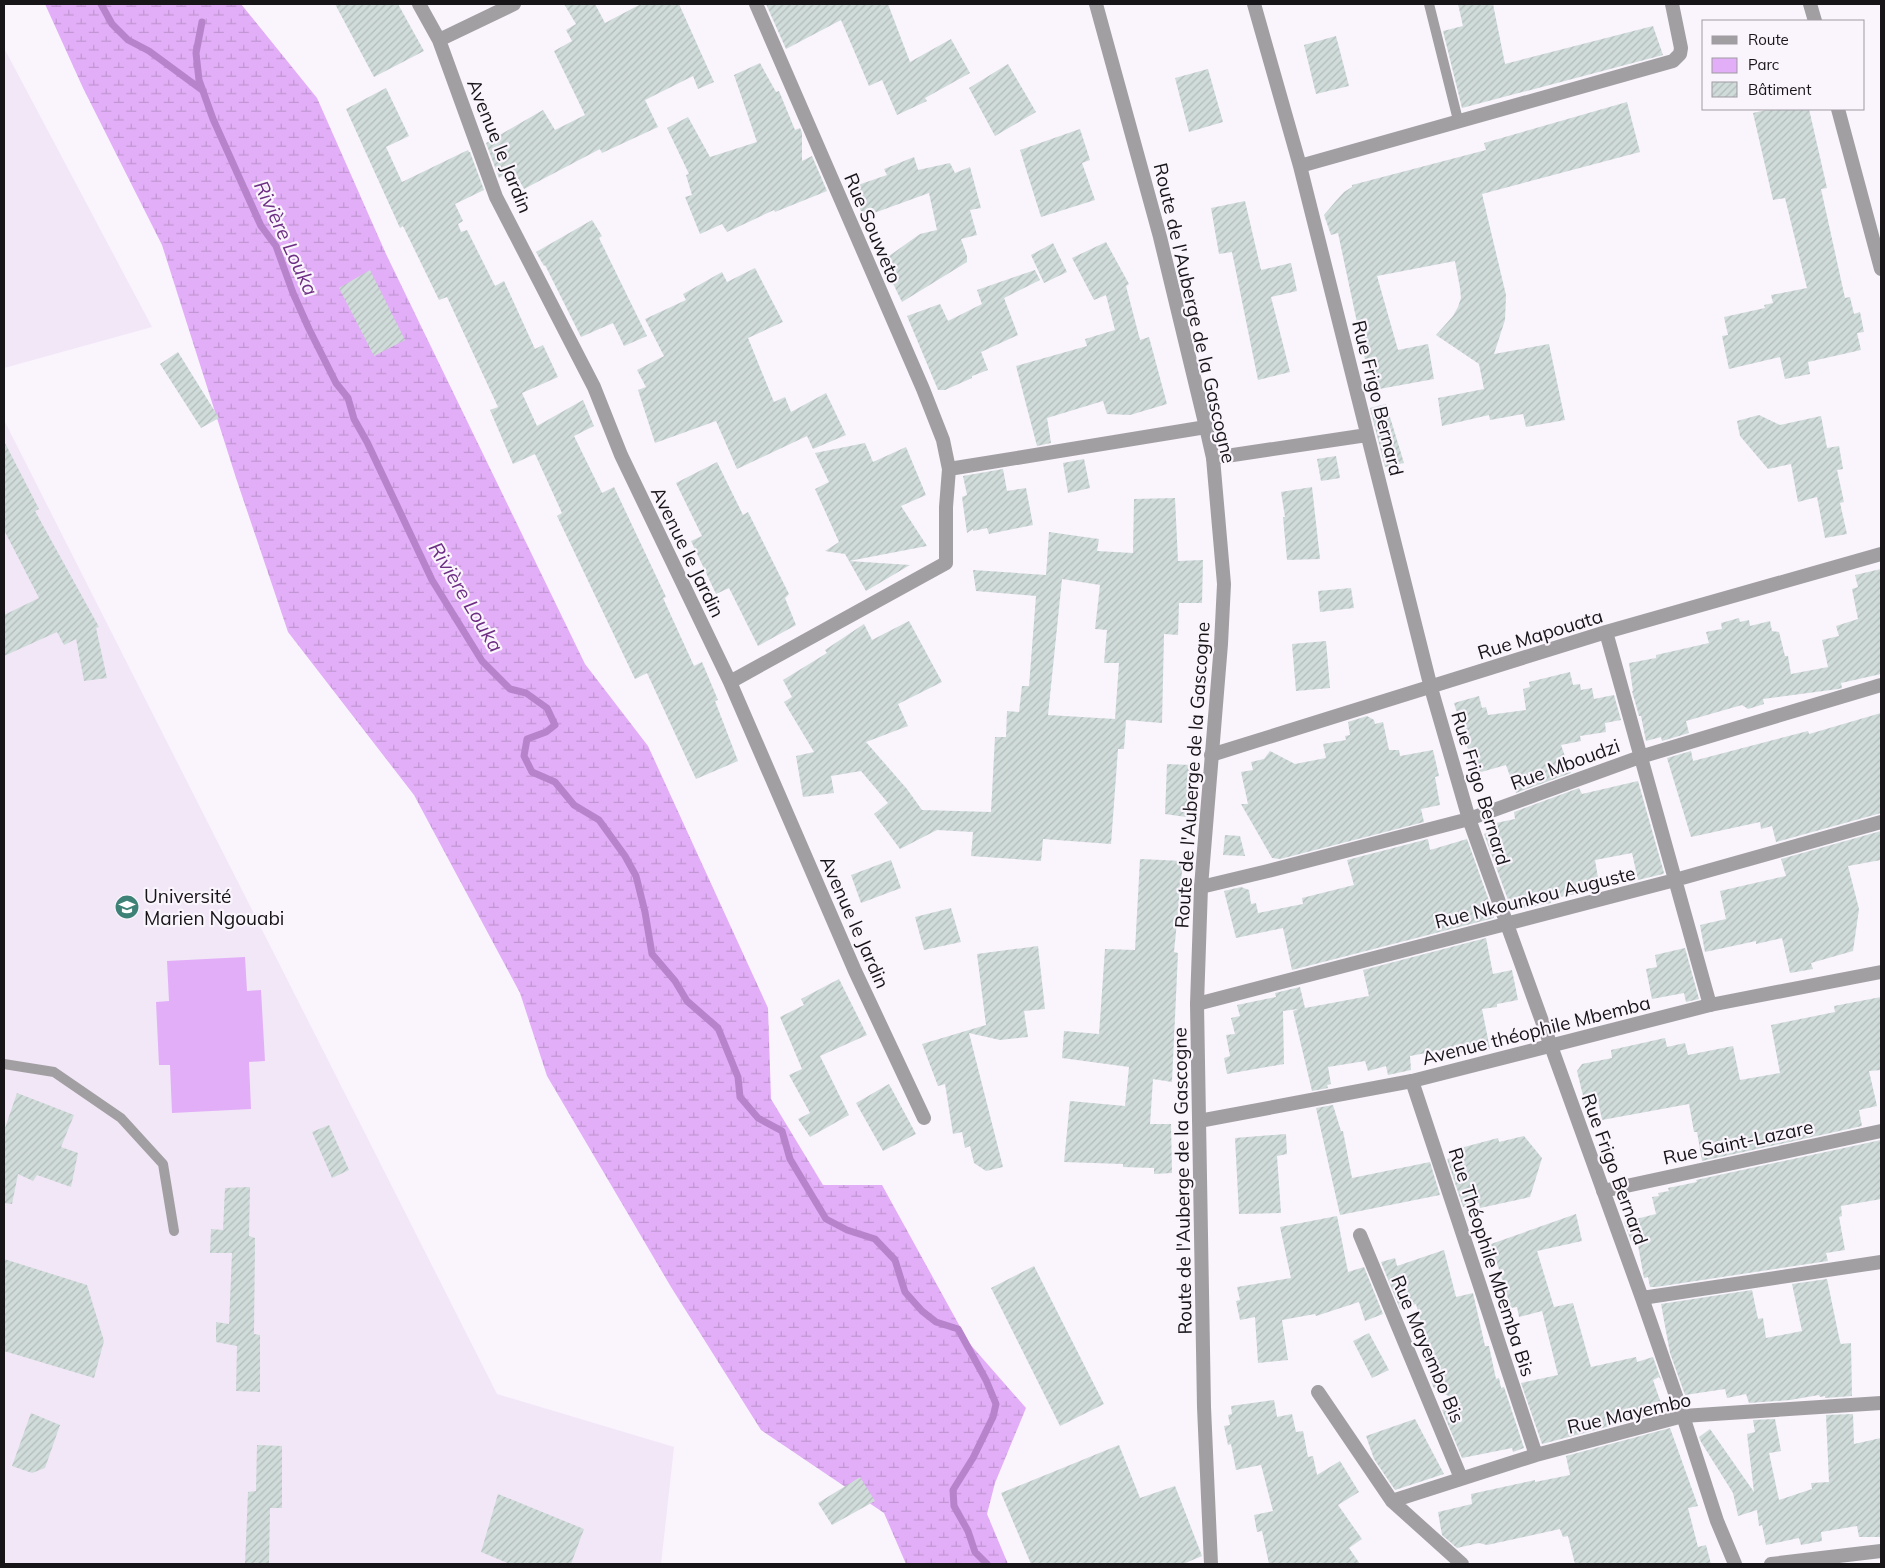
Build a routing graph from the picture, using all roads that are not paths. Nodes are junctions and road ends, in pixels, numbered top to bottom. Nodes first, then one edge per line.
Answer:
1 (419, 4) edge
2 (514, 4) edge
3 (756, 4) edge
4 (1096, 4) edge
5 (1254, 4) edge
6 (1428, 4) edge
7 (1672, 4) edge
8 (1810, 4) edge
9 (1815, 20) edge
10 (439, 40) junction
11 (1838, 110) edge
12 (1458, 120) junction
13 (1300, 166) junction
14 (1881, 269) edge
15 (1206, 427) junction
16 (1367, 434) junction
17 (1213, 458) junction
18 (949, 469) junction
19 (1881, 554) edge
20 (1606, 632) junction
21 (730, 682) junction
22 (1881, 684) edge
23 (1431, 688) junction
24 (1211, 755) junction
25 (1640, 758) junction
26 (1469, 818) junction
27 (1881, 822) edge
28 (1675, 880) junction
29 (1201, 887) junction
30 (1506, 923) junction
31 (1881, 972) edge
32 (1197, 1004) junction
33 (1710, 1005) junction
34 (1551, 1047) junction
35 (4, 1064) edge
36 (1412, 1081) junction
37 (924, 1118) dead end
38 (1199, 1121) junction
39 (1881, 1131) edge
40 (1602, 1191) junction
41 (174, 1231) dead end
42 (1360, 1235) dead end
43 (1881, 1262) edge
44 (1642, 1298) junction
45 (1318, 1392) dead end
46 (1881, 1403) edge
47 (1683, 1416) junction
48 (1536, 1455) junction
49 (1461, 1478) junction
50 (1392, 1501) junction
51 (1881, 1551) edge
52 (1211, 1564) edge
53 (1462, 1564) edge
54 (1735, 1564) edge
55 (1771, 1564) edge

1 - 10 street, Avenue le Jardin
2 - 10 street
3 - 18 street, Rue Souweto
4 - 15 street, Route de l'Auberge de la Gascogne
5 - 13 street, Rue Frigo Bernard
6 - 12 lane
7 - 12 street
8 - 9 street
10 - 21 street, Avenue le Jardin
11 - 14 street
12 - 13 street
13 - 16 street, Rue Frigo Bernard
15 - 17 street, Route de l'Auberge de la Gascogne
15 - 18 street
16 - 17 street
16 - 23 street, Rue Frigo Bernard
17 - 24 street, Route de l'Auberge de la Gascogne
18 - 21 street, Rue Souweto
19 - 20 street, Rue Mapouata
20 - 23 street, Rue Mapouata
20 - 25 street
21 - 37 street, Avenue le Jardin
22 - 25 street, Rue Mboudzi
23 - 24 street, Rue Mapouata
23 - 26 street, Rue Frigo Bernard
24 - 29 street, Route de l'Auberge de la Gascogne
25 - 26 street, Rue Mboudzi
25 - 28 street
26 - 29 street, Rue Mboudzi
26 - 30 street, Rue Frigo Bernard
27 - 28 street, Rue Nkounkou Auguste
28 - 30 street, Rue Nkounkou Auguste
28 - 33 street
29 - 32 street, Route de l'Auberge de la Gascogne
30 - 32 street, Rue Nkounkou Auguste
30 - 34 street, Rue Frigo Bernard
31 - 33 street, Avenue théophile Mbemba
32 - 38 street, Route de l'Auberge de la Gascogne
33 - 34 street, Avenue théophile Mbemba
34 - 36 street, Avenue théophile Mbemba
34 - 40 street, Rue Frigo Bernard
35 - 41 lane
36 - 38 street, Avenue théophile Mbemba
36 - 48 street, Rue Théophile Mbemba Bis
38 - 52 street, Route de l'Auberge de la Gascogne
39 - 40 street, Rue Saint-Lazare
40 - 44 street, Rue Frigo Bernard
42 - 49 street, Rue Mayembo Bis
43 - 44 street
44 - 47 street, Rue Frigo Bernard
45 - 50 street
46 - 47 street, Rue Mayembo
47 - 48 street, Rue Mayembo
47 - 54 street, Rue Frigo Bernard
48 - 49 street, Rue Mayembo
49 - 50 street, Rue Mayembo
50 - 53 street
51 - 55 street

